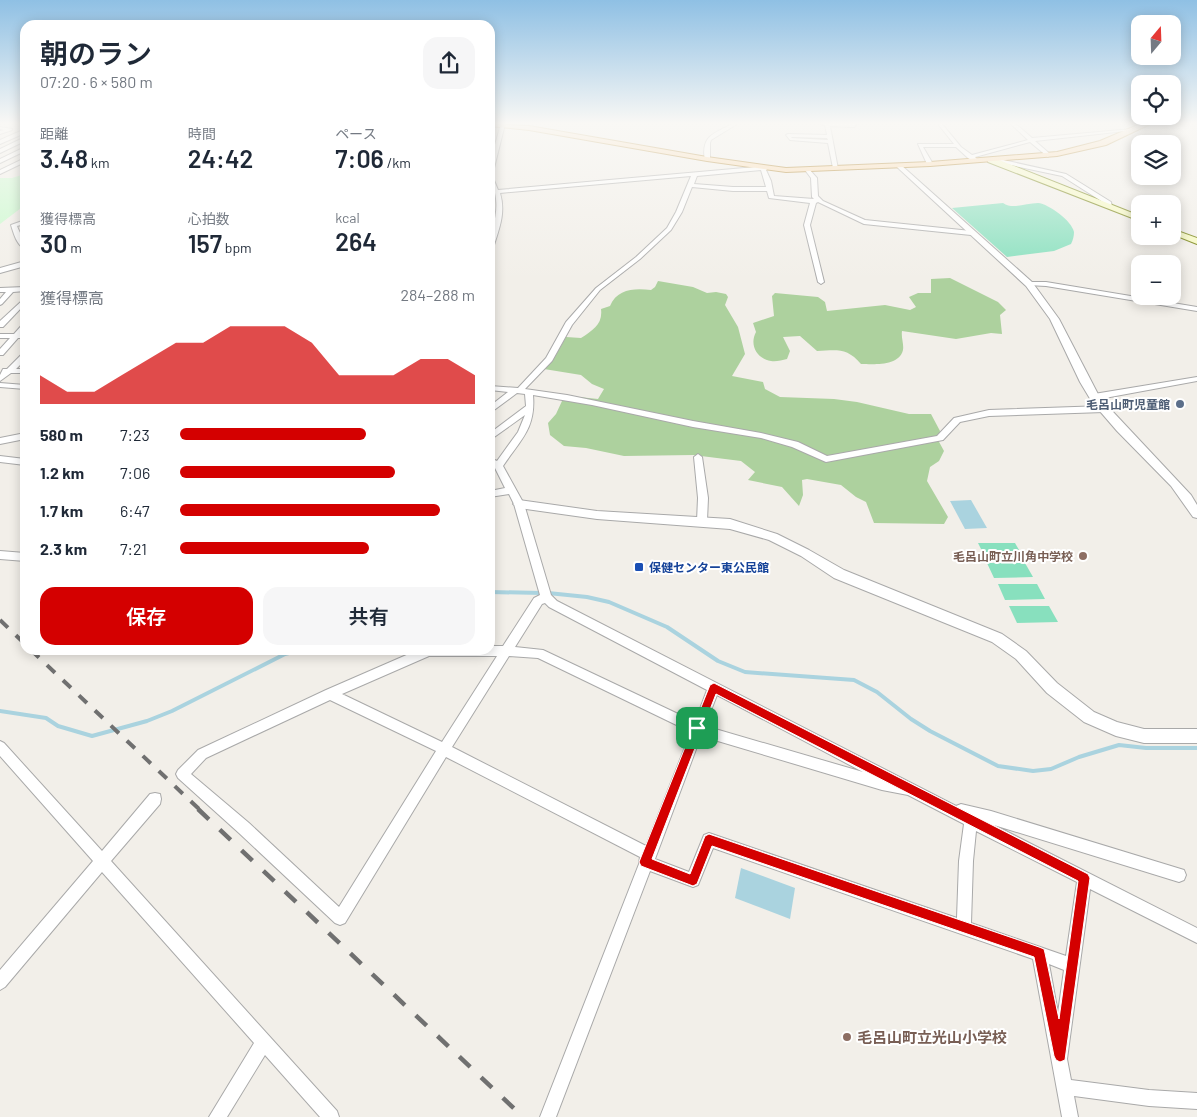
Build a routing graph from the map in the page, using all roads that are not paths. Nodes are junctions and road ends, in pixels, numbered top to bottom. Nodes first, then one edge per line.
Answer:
1 (673, 176) edge
2 (696, 176) edge
3 (767, 176) edge
4 (813, 176) edge
5 (909, 176) edge
6 (1031, 176) edge
7 (1066, 176) edge
8 (691, 184) junction
9 (770, 189) junction
10 (495, 192) edge
11 (495, 193) edge
12 (815, 201) junction
13 (1109, 207) junction
14 (1131, 216) edge
15 (20, 224) edge
16 (971, 233) junction
17 (495, 234) edge
18 (1181, 235) edge
19 (20, 241) edge
20 (1197, 241) edge
21 (20, 265) edge
22 (0, 271) edge
23 (821, 282) dead end
24 (1029, 284) junction
25 (20, 289) edge
26 (0, 290) edge
27 (11, 290) junction
28 (0, 303) edge
29 (20, 305) edge
30 (1197, 309) edge
31 (0, 325) edge
32 (0, 336) edge
33 (20, 336) edge
34 (20, 337) edge
35 (0, 353) edge
36 (20, 361) edge
37 (0, 370) edge
38 (10, 371) junction
39 (20, 371) edge
40 (0, 379) edge
41 (1197, 379) edge
42 (0, 384) edge
43 (20, 386) edge
44 (495, 388) edge
45 (522, 391) junction
46 (1094, 397) junction
47 (531, 406) junction
48 (495, 407) edge
49 (1104, 409) junction
50 (495, 433) edge
51 (20, 437) edge
52 (0, 441) edge
53 (698, 457) dead end
54 (2, 461) edge
55 (20, 462) edge
56 (495, 462) edge
57 (495, 464) edge
58 (512, 490) junction
59 (495, 493) edge
60 (1193, 503) edge
61 (519, 504) junction
62 (1197, 514) edge
63 (702, 521) junction
64 (0, 555) edge
65 (20, 557) edge
66 (546, 597) junction
67 (495, 651) edge
68 (506, 651) junction
69 (419, 655) edge
70 (714, 688) junction
71 (330, 694) junction
72 (697, 728) junction
73 (1197, 736) edge
74 (0, 747) edge
75 (444, 749) junction
76 (908, 789) junction
77 (156, 799) dead end
78 (949, 808) junction
79 (971, 820) junction
80 (646, 858) junction
81 (102, 861) junction
82 (1179, 875) dead end
83 (1084, 878) junction
84 (964, 927) junction
85 (1197, 936) edge
86 (1039, 953) junction
87 (1072, 964) junction
88 (0, 982) edge
89 (264, 1042) junction
90 (1060, 1056) junction
91 (1065, 1087) junction
92 (1197, 1101) edge
93 (217, 1117) edge
94 (331, 1117) edge
95 (548, 1117) edge
96 (1070, 1117) edge

1 - 10 street
2 - 8 street
3 - 9 street
4 - 12 street
5 - 16 street
6 - 13 main road
7 - 13 street
8 - 9 street
8 - 45 street
9 - 12 street
11 - 17 street
12 - 16 street
12 - 23 street
13 - 14 main road
15 - 19 street
16 - 24 street
18 - 20 main road
21 - 22 street
24 - 30 street
24 - 46 street
25 - 27 street
26 - 27 street
27 - 28 street
29 - 31 street
32 - 33 street
34 - 35 street
36 - 38 street
37 - 38 street
38 - 39 street
38 - 40 street
41 - 46 street
42 - 43 street
44 - 45 street
45 - 47 street
45 - 48 street
45 - 49 street
46 - 49 street
47 - 50 street
47 - 56 street
49 - 60 street
51 - 52 street
53 - 63 street
54 - 55 street
57 - 58 street
58 - 59 street
58 - 61 street
60 - 62 street
61 - 63 street
61 - 66 street
63 - 73 street
64 - 65 street
66 - 68 street
66 - 70 street
67 - 68 street
68 - 72 street
68 - 75 street
69 - 71 street
70 - 72 street
70 - 76 street
71 - 75 street
71 - 75 street
72 - 76 street
72 - 80 street
74 - 81 street
75 - 80 street
76 - 78 street
77 - 81 street
78 - 79 street
78 - 82 street
79 - 83 street
79 - 84 street
80 - 84 street
80 - 95 street
81 - 88 street
81 - 89 street
83 - 85 street
83 - 87 street
84 - 86 street
86 - 87 street
86 - 90 street
87 - 90 street
89 - 93 street
89 - 94 street
90 - 91 street
91 - 92 street
91 - 96 street

